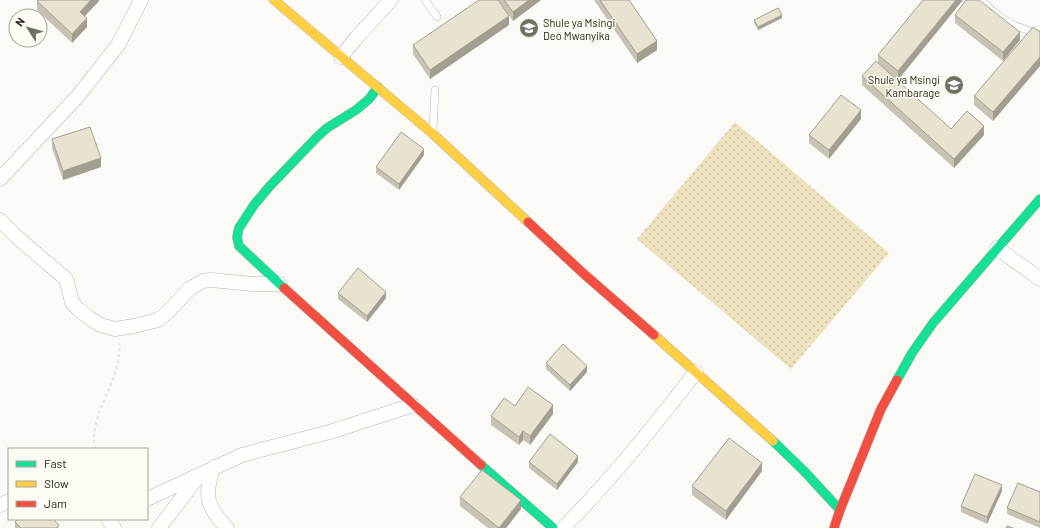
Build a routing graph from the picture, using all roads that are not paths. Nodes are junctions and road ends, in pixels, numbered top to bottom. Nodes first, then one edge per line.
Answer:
1 (141, 0) edge
2 (274, 0) edge
3 (391, 0) edge
4 (424, 0) edge
5 (981, 0) edge
6 (437, 17) dead end
7 (1040, 35) edge
8 (341, 57) junction
9 (378, 87) junction
10 (435, 90) dead end
11 (433, 134) junction
12 (0, 179) edge
13 (1040, 199) edge
14 (0, 220) edge
15 (998, 248) junction
16 (1040, 279) edge
17 (280, 284) junction
18 (696, 372) junction
19 (413, 405) junction
20 (214, 467) junction
21 (201, 474) junction
22 (148, 499) edge
23 (840, 510) junction
24 (159, 528) edge
25 (227, 528) edge
26 (553, 528) edge
27 (563, 528) edge
28 (834, 528) edge

1 - 12 street
2 - 8 street
3 - 8 street
4 - 6 lane
5 - 7 lane
8 - 9 street
9 - 11 street
9 - 17 street
10 - 11 lane
11 - 18 street
13 - 15 street
14 - 17 street
15 - 16 street
15 - 23 street
17 - 19 street
18 - 23 street
18 - 27 street
19 - 20 street
19 - 26 street
20 - 21 street
20 - 25 street
21 - 22 street
21 - 24 street
23 - 28 street

